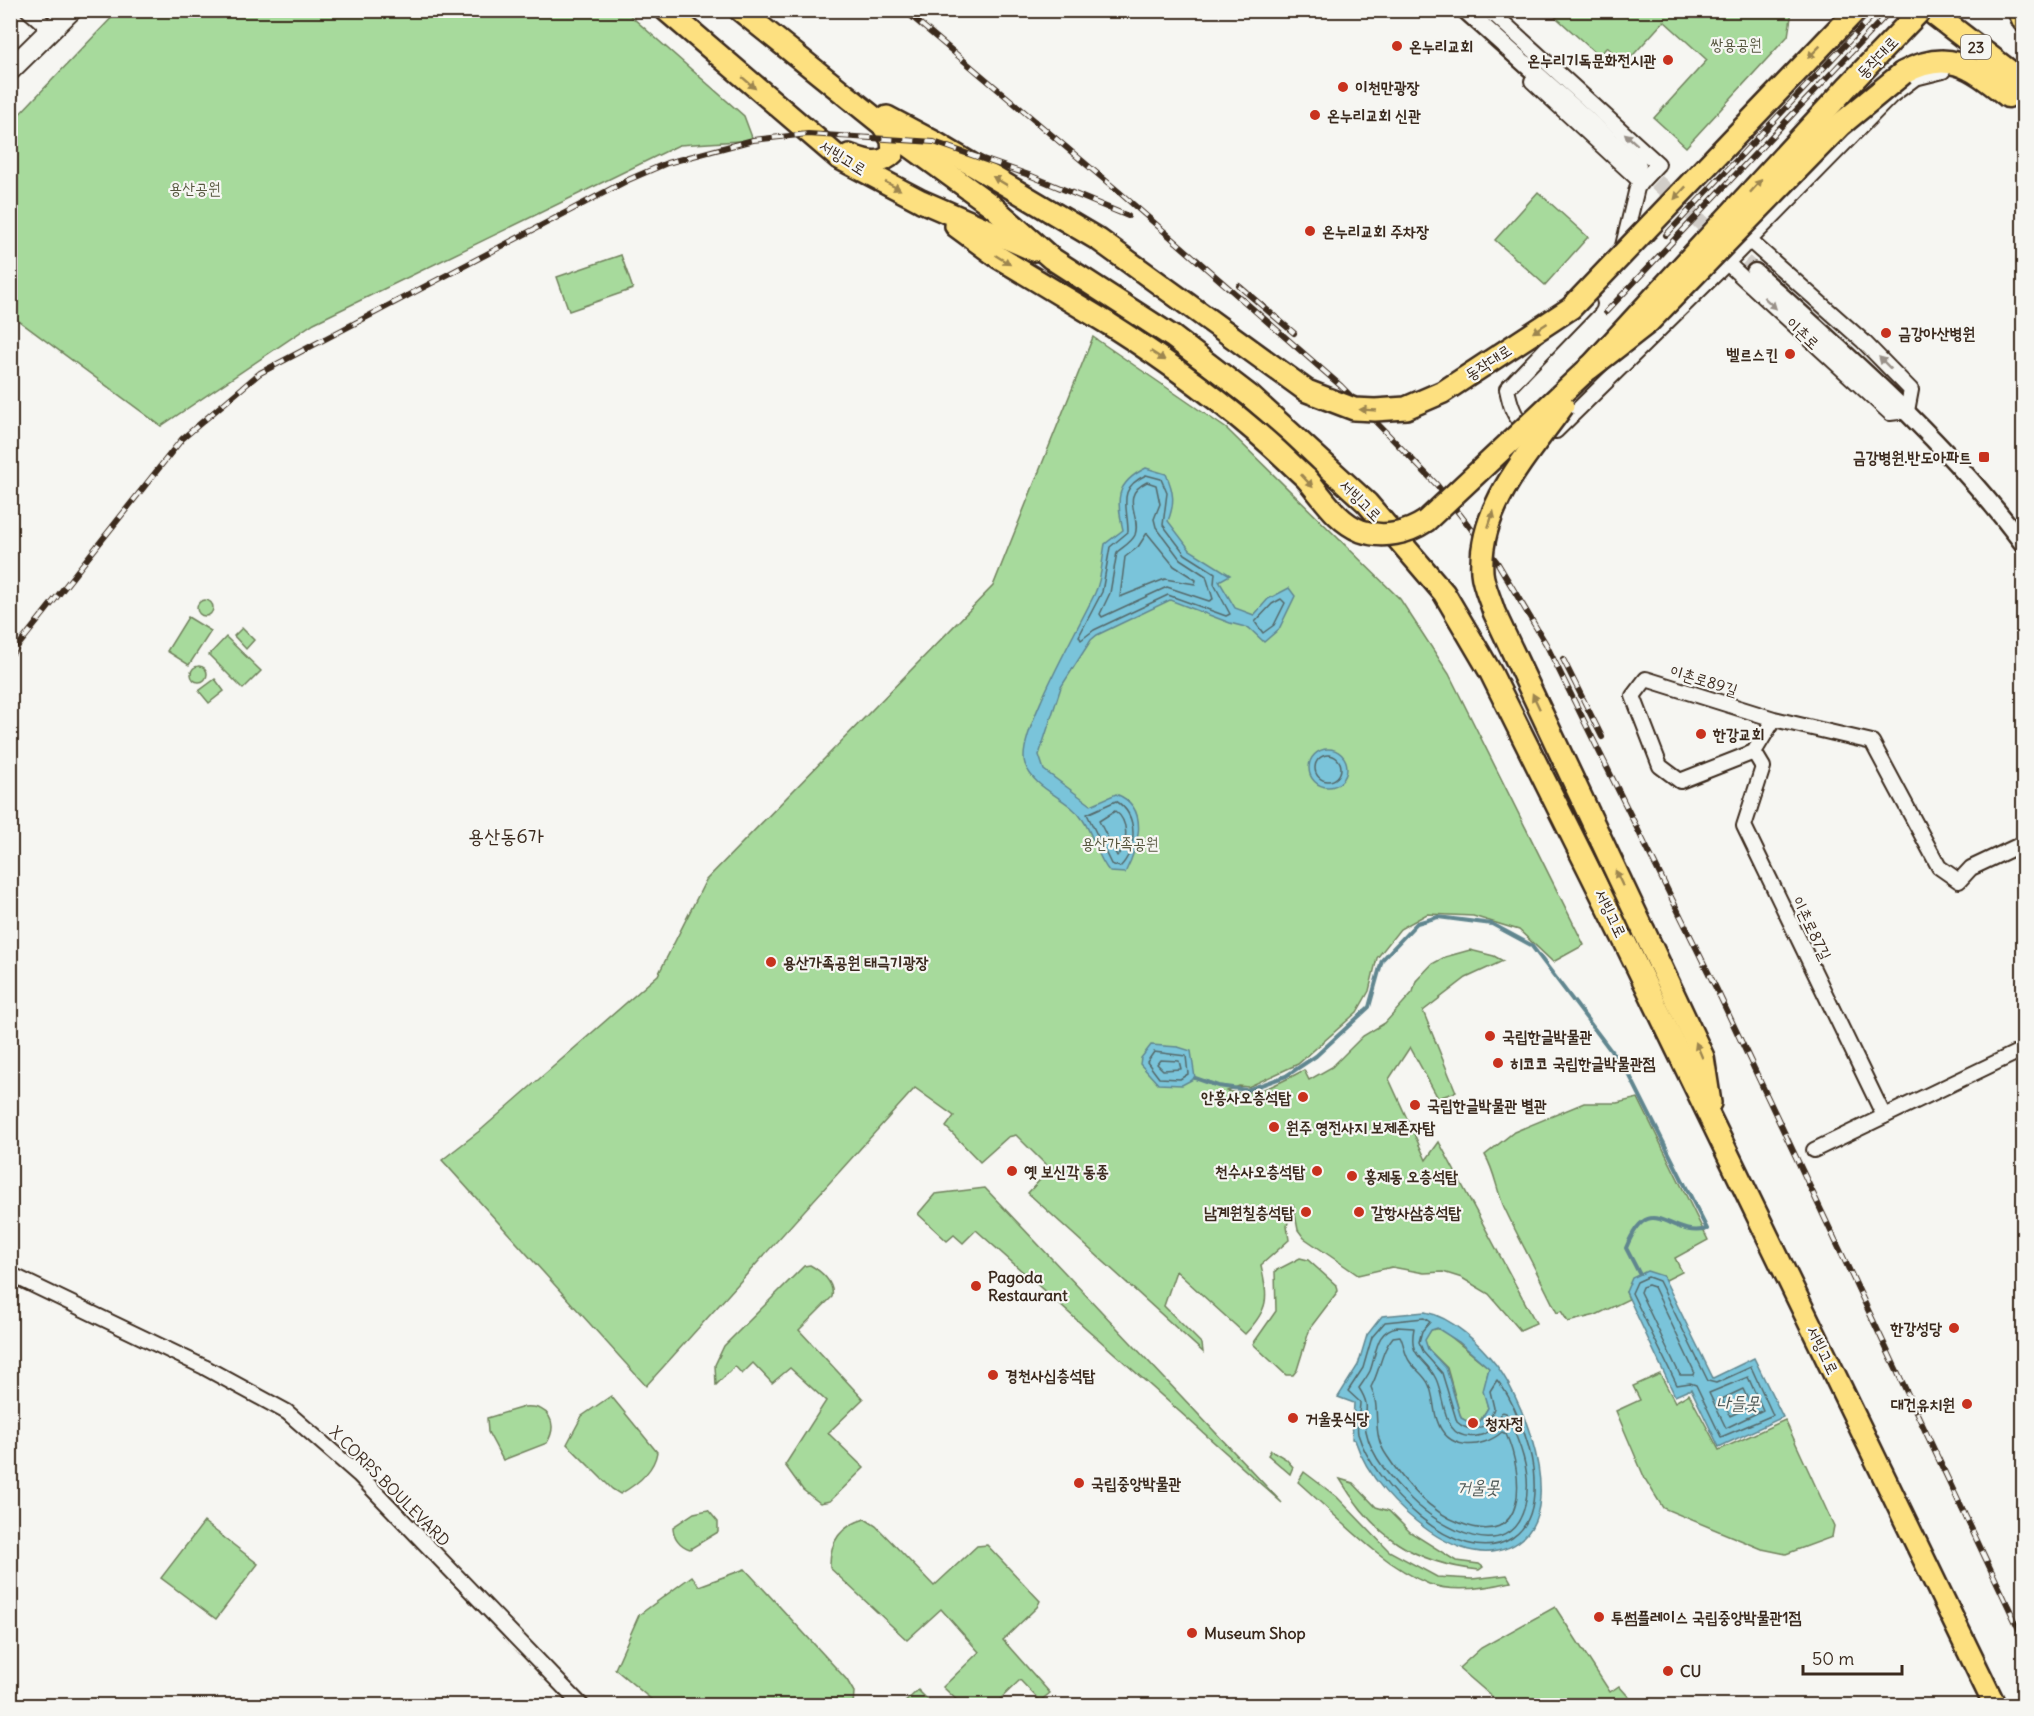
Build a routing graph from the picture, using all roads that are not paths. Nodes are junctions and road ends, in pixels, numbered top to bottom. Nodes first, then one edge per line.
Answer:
1 (28, 10) edge
2 (71, 10) edge
3 (666, 10) edge
4 (740, 10) edge
5 (1460, 10) edge
6 (1466, 10) edge
7 (1484, 10) edge
8 (1856, 10) edge
9 (1921, 10) edge
10 (1929, 10) edge
11 (2019, 10) edge
12 (2024, 21) edge
13 (51, 30) junction
14 (10, 70) edge
15 (1942, 71) joint
16 (2018, 94) edge
17 (852, 99) junction
18 (882, 124) junction
19 (825, 147) junction
20 (1640, 173) junction
21 (921, 201) junction
22 (1749, 240) junction
23 (1051, 258) junction
24 (1727, 263) junction
25 (1755, 272) tunnel mouth
26 (1589, 368) junction
27 (1907, 411) junction
28 (2024, 545) edge
29 (1774, 718) junction
30 (1754, 752) junction
31 (2024, 843) edge
32 (2024, 1049) edge
33 (1884, 1116) junction
34 (1714, 1127) junction
35 (1814, 1150) dead end
36 (10, 1274) edge
37 (582, 1706) edge
38 (1995, 1706) edge

1 - 13 street
2 - 13 main road
3 -> 19 main road, 서빙고로
4 - 17 main road, 서빙고로
5 - 20 street
6 - 20 street
20 -> 7 street
8 -> 17 main road, 동작대로, bridge
26 -> 9 main road, 동작대로, bridge
10 - 16 highway, 23
11 - 12 highway
13 - 14 main road
15 - 16 highway
15 - 22 street
16 - 26 highway, bridge
17 - 18 main road, 서빙고로
18 - 19 main road
18 - 23 main road, 서빙고로
19 -> 21 main road, 서빙고로
20 - 24 street
21 - 23 main road, 서빙고로
21 -> 26 main road, bridge
22 - 24 street
27 -> 22 street, 이촌로
23 - 34 main road, 서빙고로
24 -> 27 street, 이촌로
25 - 27 street, 이촌로
34 -> 26 main road, bridge
27 - 28 street, 이촌로
29 - 30 street
29 - 30 street, 이촌로89길
29 - 31 street, 이촌로89길
30 - 33 street, 이촌로87길
32 - 33 street
33 - 35 street
34 - 38 main road, 서빙고로
36 - 37 street, X CORPS BOULEVARD

